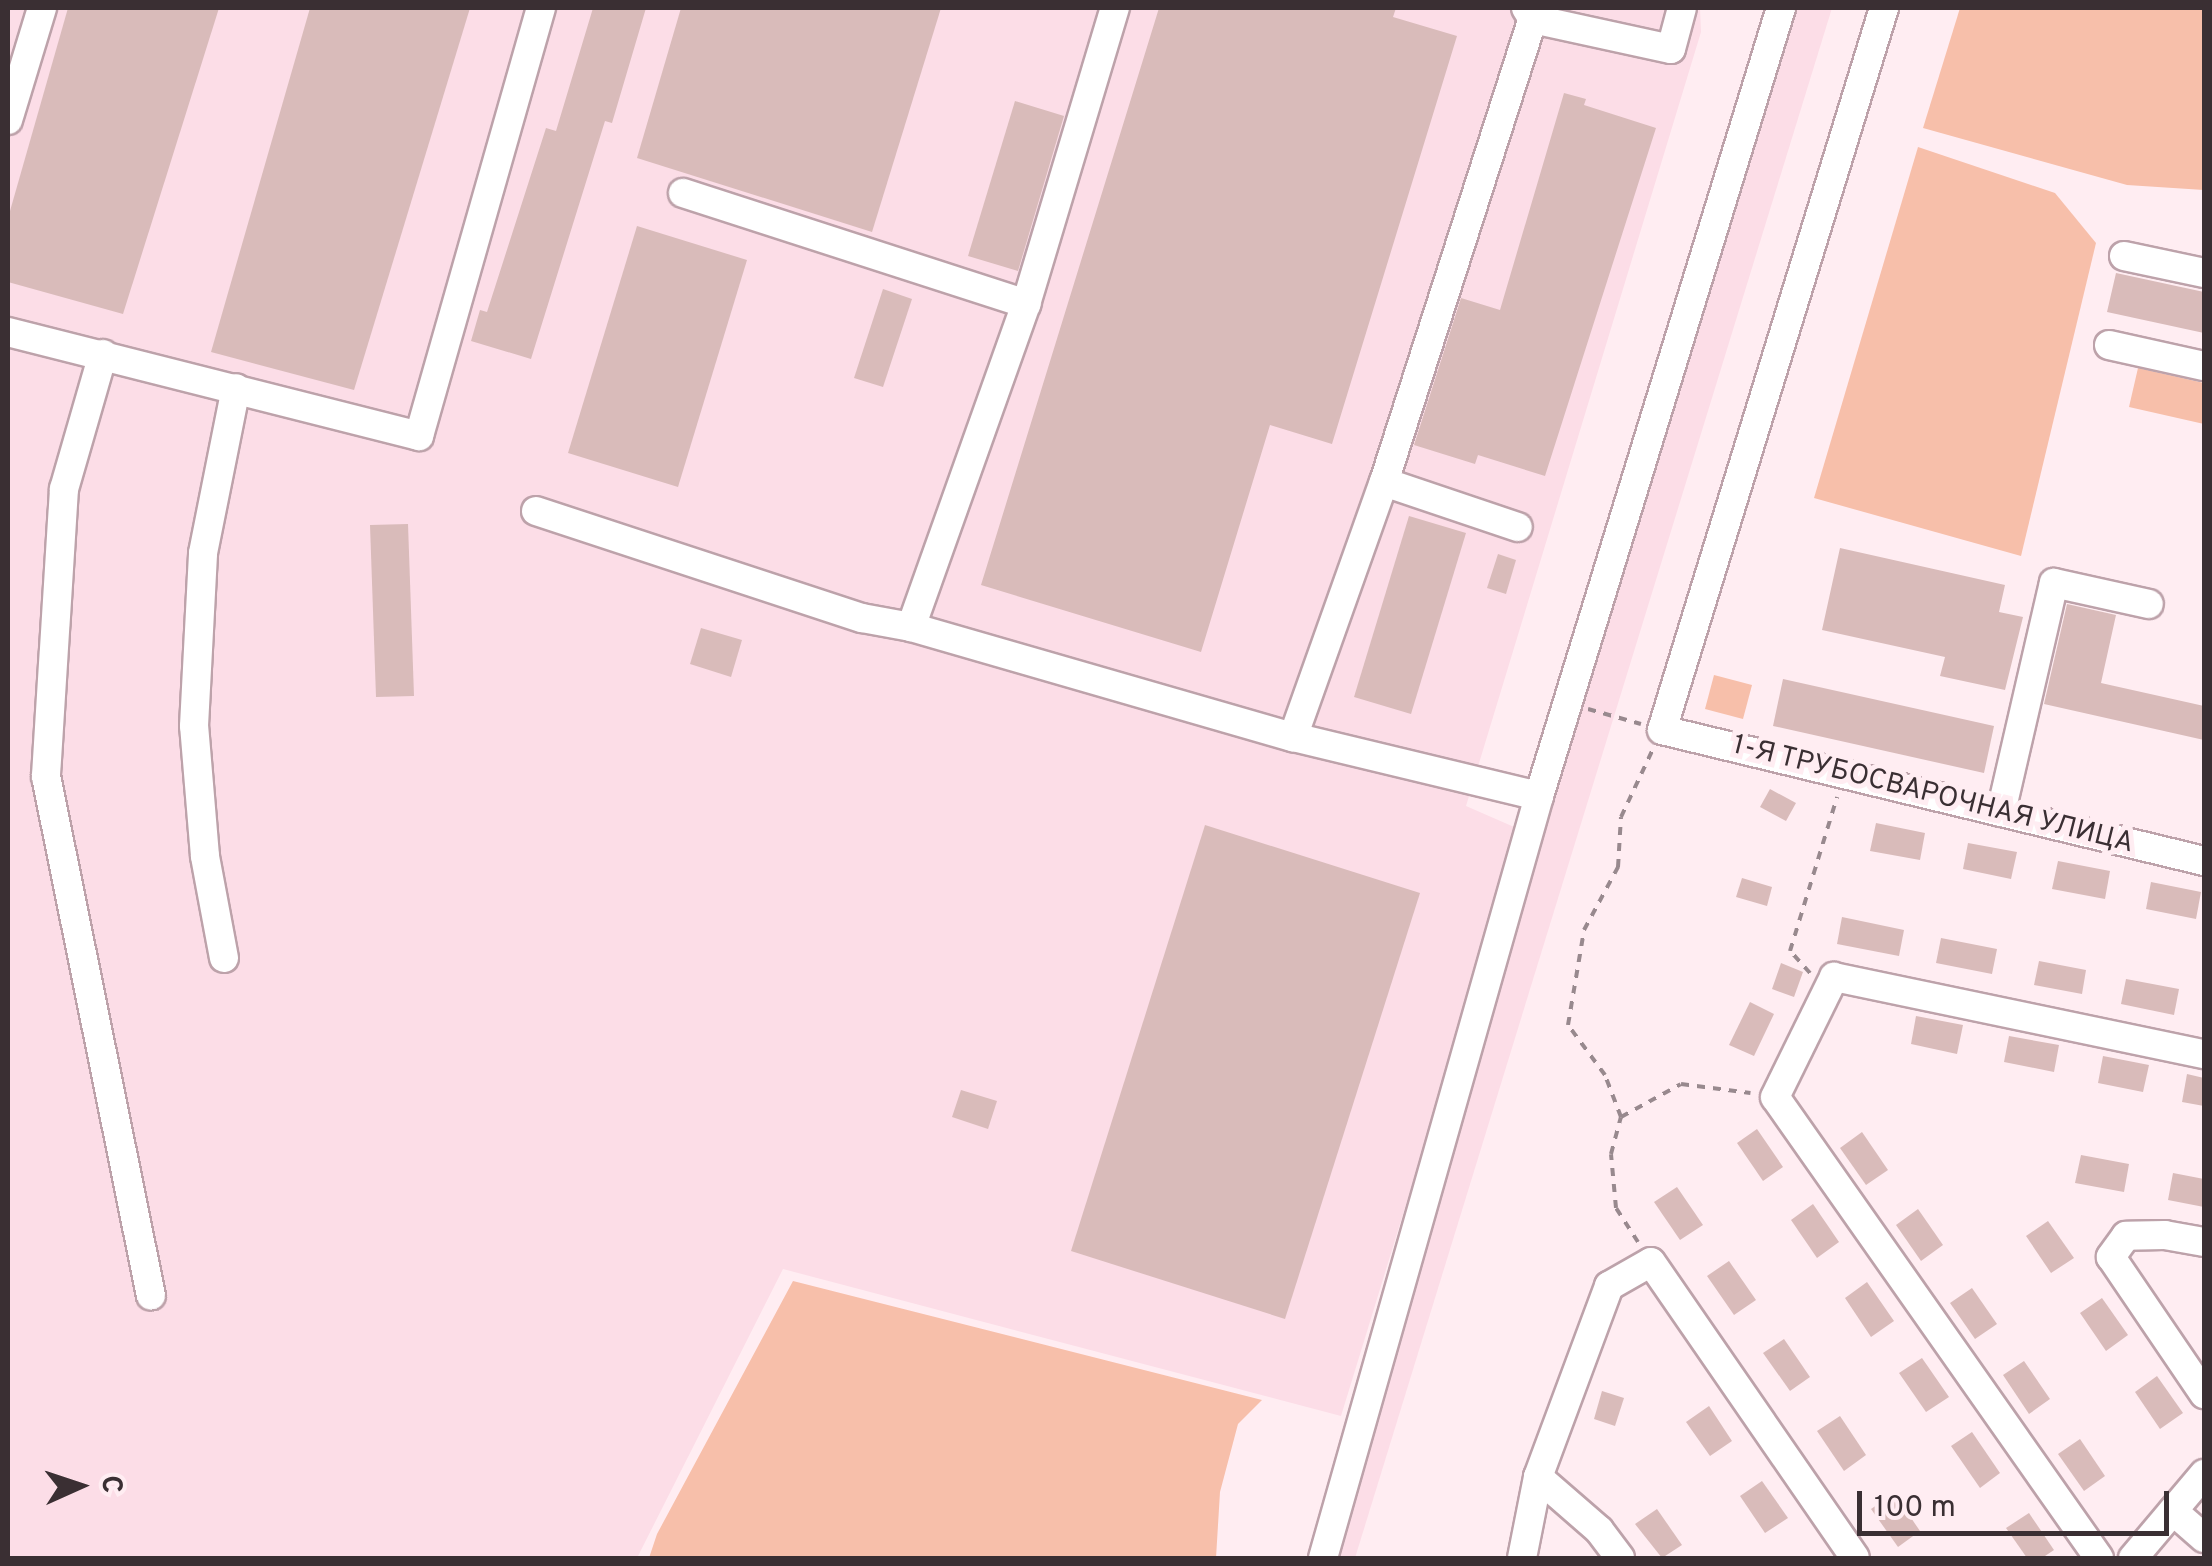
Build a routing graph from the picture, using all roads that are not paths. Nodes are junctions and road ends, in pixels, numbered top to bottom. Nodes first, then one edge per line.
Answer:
1 (42, 8) edge
2 (542, 8) edge
3 (1115, 8) edge
4 (1682, 8) edge
5 (1781, 8) edge
6 (1884, 8) edge
7 (1532, 11) edge
8 (8, 120) edge
9 (683, 194) dead end
10 (2124, 256) dead end
11 (2204, 273) edge
12 (1026, 304) junction
13 (8, 332) edge
14 (2109, 344) dead end
15 (103, 354) junction
16 (2204, 366) edge
17 (236, 388) junction
18 (1384, 482) junction
19 (536, 511) dead end
20 (1518, 527) dead end
21 (2149, 604) dead end
22 (911, 627) junction
23 (1293, 738) junction
24 (1539, 796) junction
25 (2000, 812) junction
26 (2204, 861) edge
27 (224, 958) dead end
28 (2204, 1054) edge
29 (2204, 1242) edge
30 (151, 1296) dead end
31 (2204, 1394) edge
32 (2204, 1474) edge
33 (1538, 1477) junction
34 (2173, 1511) junction
35 (2204, 1538) edge
36 (1323, 1558) edge
37 (1522, 1558) edge
38 (1620, 1558) edge
39 (1855, 1558) edge
40 (2099, 1558) edge
41 (2133, 1558) edge

1 - 8 street
2 - 17 street
3 - 12 street
4 - 7 street
5 - 24 street
6 - 25 street, 1-Я ТРУБОСВАРОЧНАЯ УЛИЦА
7 - 18 street
9 - 12 street
10 - 11 street
12 - 22 street
13 - 15 street
14 - 16 street
15 - 17 street
15 - 30 street
17 - 27 street
18 - 20 street
18 - 23 street
19 - 22 street
21 - 25 street
22 - 23 street
23 - 24 street
24 - 36 street
25 - 26 street, 1-Я ТРУБОСВАРОЧНАЯ УЛИЦА
28 - 40 street
29 - 31 street
32 - 34 street
33 - 37 street
33 - 38 street
33 - 39 street
34 - 35 street
34 - 41 street

